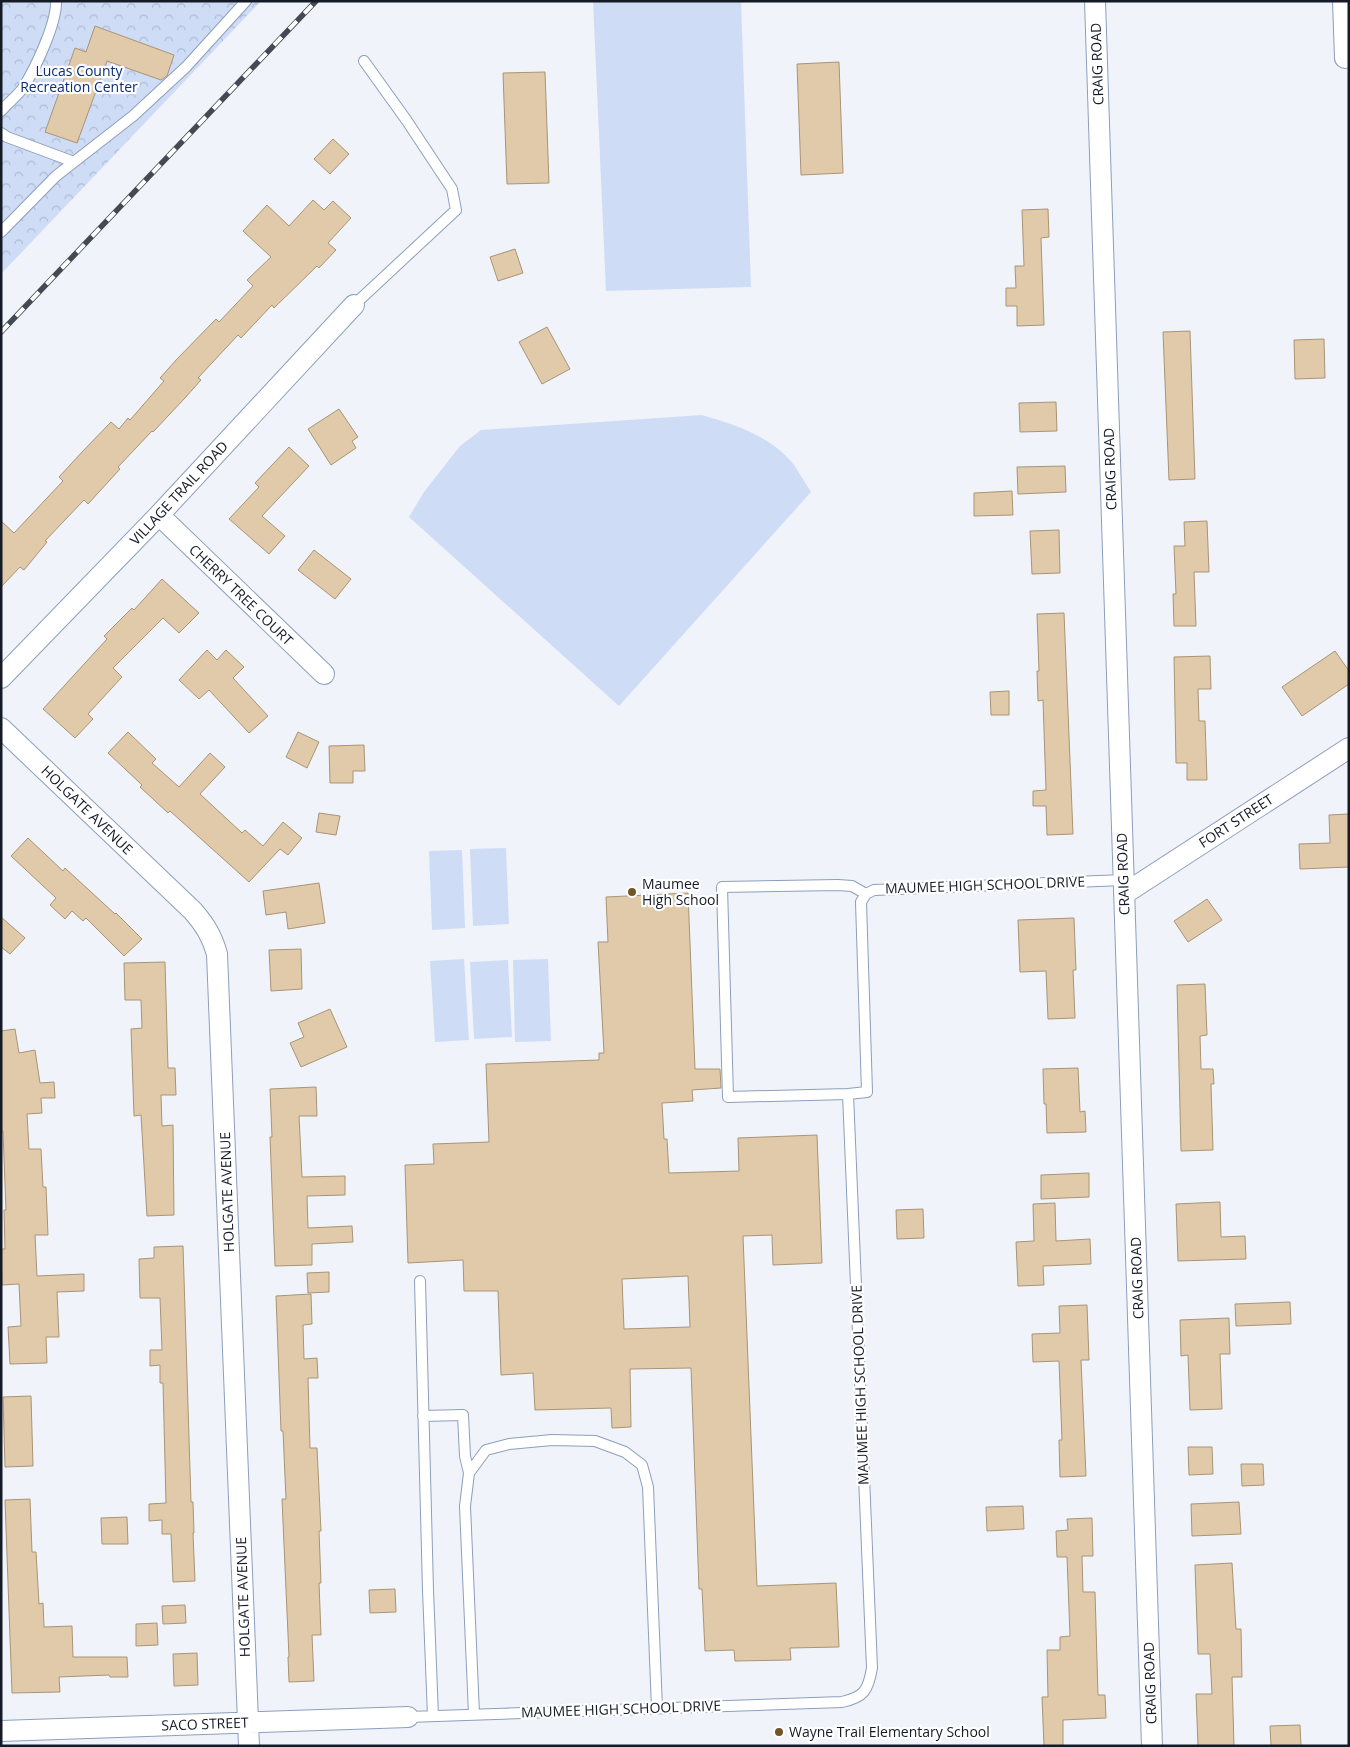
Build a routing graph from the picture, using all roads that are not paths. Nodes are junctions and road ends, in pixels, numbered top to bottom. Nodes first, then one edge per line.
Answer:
1 (56, 1) edge
2 (246, 1) edge
3 (1095, 1) edge
4 (1343, 1) edge
5 (1347, 56) edge
6 (364, 61) dead end
7 (1, 110) edge
8 (1, 133) edge
9 (74, 162) junction
10 (1, 232) edge
11 (354, 305) joint
12 (158, 515) junction
13 (324, 674) dead end
14 (1, 678) edge
15 (1, 728) edge
16 (1349, 748) edge
17 (1124, 887) junction
18 (866, 894) junction
19 (848, 1094) junction
20 (420, 1281) dead end
21 (423, 1416) junction
22 (469, 1473) junction
23 (657, 1708) junction
24 (474, 1714) junction
25 (433, 1716) junction
26 (408, 1717) joint
27 (248, 1723) junction
28 (1, 1732) edge
29 (249, 1746) edge
30 (1152, 1746) edge

1 - 7 lane
2 - 9 lane
3 - 17 street, CRAIG ROAD
4 - 5 street
6 - 11 lane
8 - 9 lane
9 - 10 lane
11 - 12 street, VILLAGE TRAIL ROAD
12 - 13 street, CHERRY TREE COURT
12 - 14 street, VILLAGE TRAIL ROAD
15 - 27 street, HOLGATE AVENUE
16 - 17 street, FORT STREET
17 - 18 lane, MAUMEE HIGH SCHOOL DRIVE
17 - 30 street, CRAIG ROAD
18 - 19 lane, MAUMEE HIGH SCHOOL DRIVE
18 - 19 lane
19 - 23 lane, MAUMEE HIGH SCHOOL DRIVE
20 - 21 lane
21 - 22 lane
21 - 25 lane
22 - 23 lane
22 - 24 lane
23 - 24 lane, MAUMEE HIGH SCHOOL DRIVE
24 - 25 lane, MAUMEE HIGH SCHOOL DRIVE
25 - 26 lane, MAUMEE HIGH SCHOOL DRIVE
26 - 27 street, SACO STREET
27 - 28 street, SACO STREET
27 - 29 street, HOLGATE AVENUE

